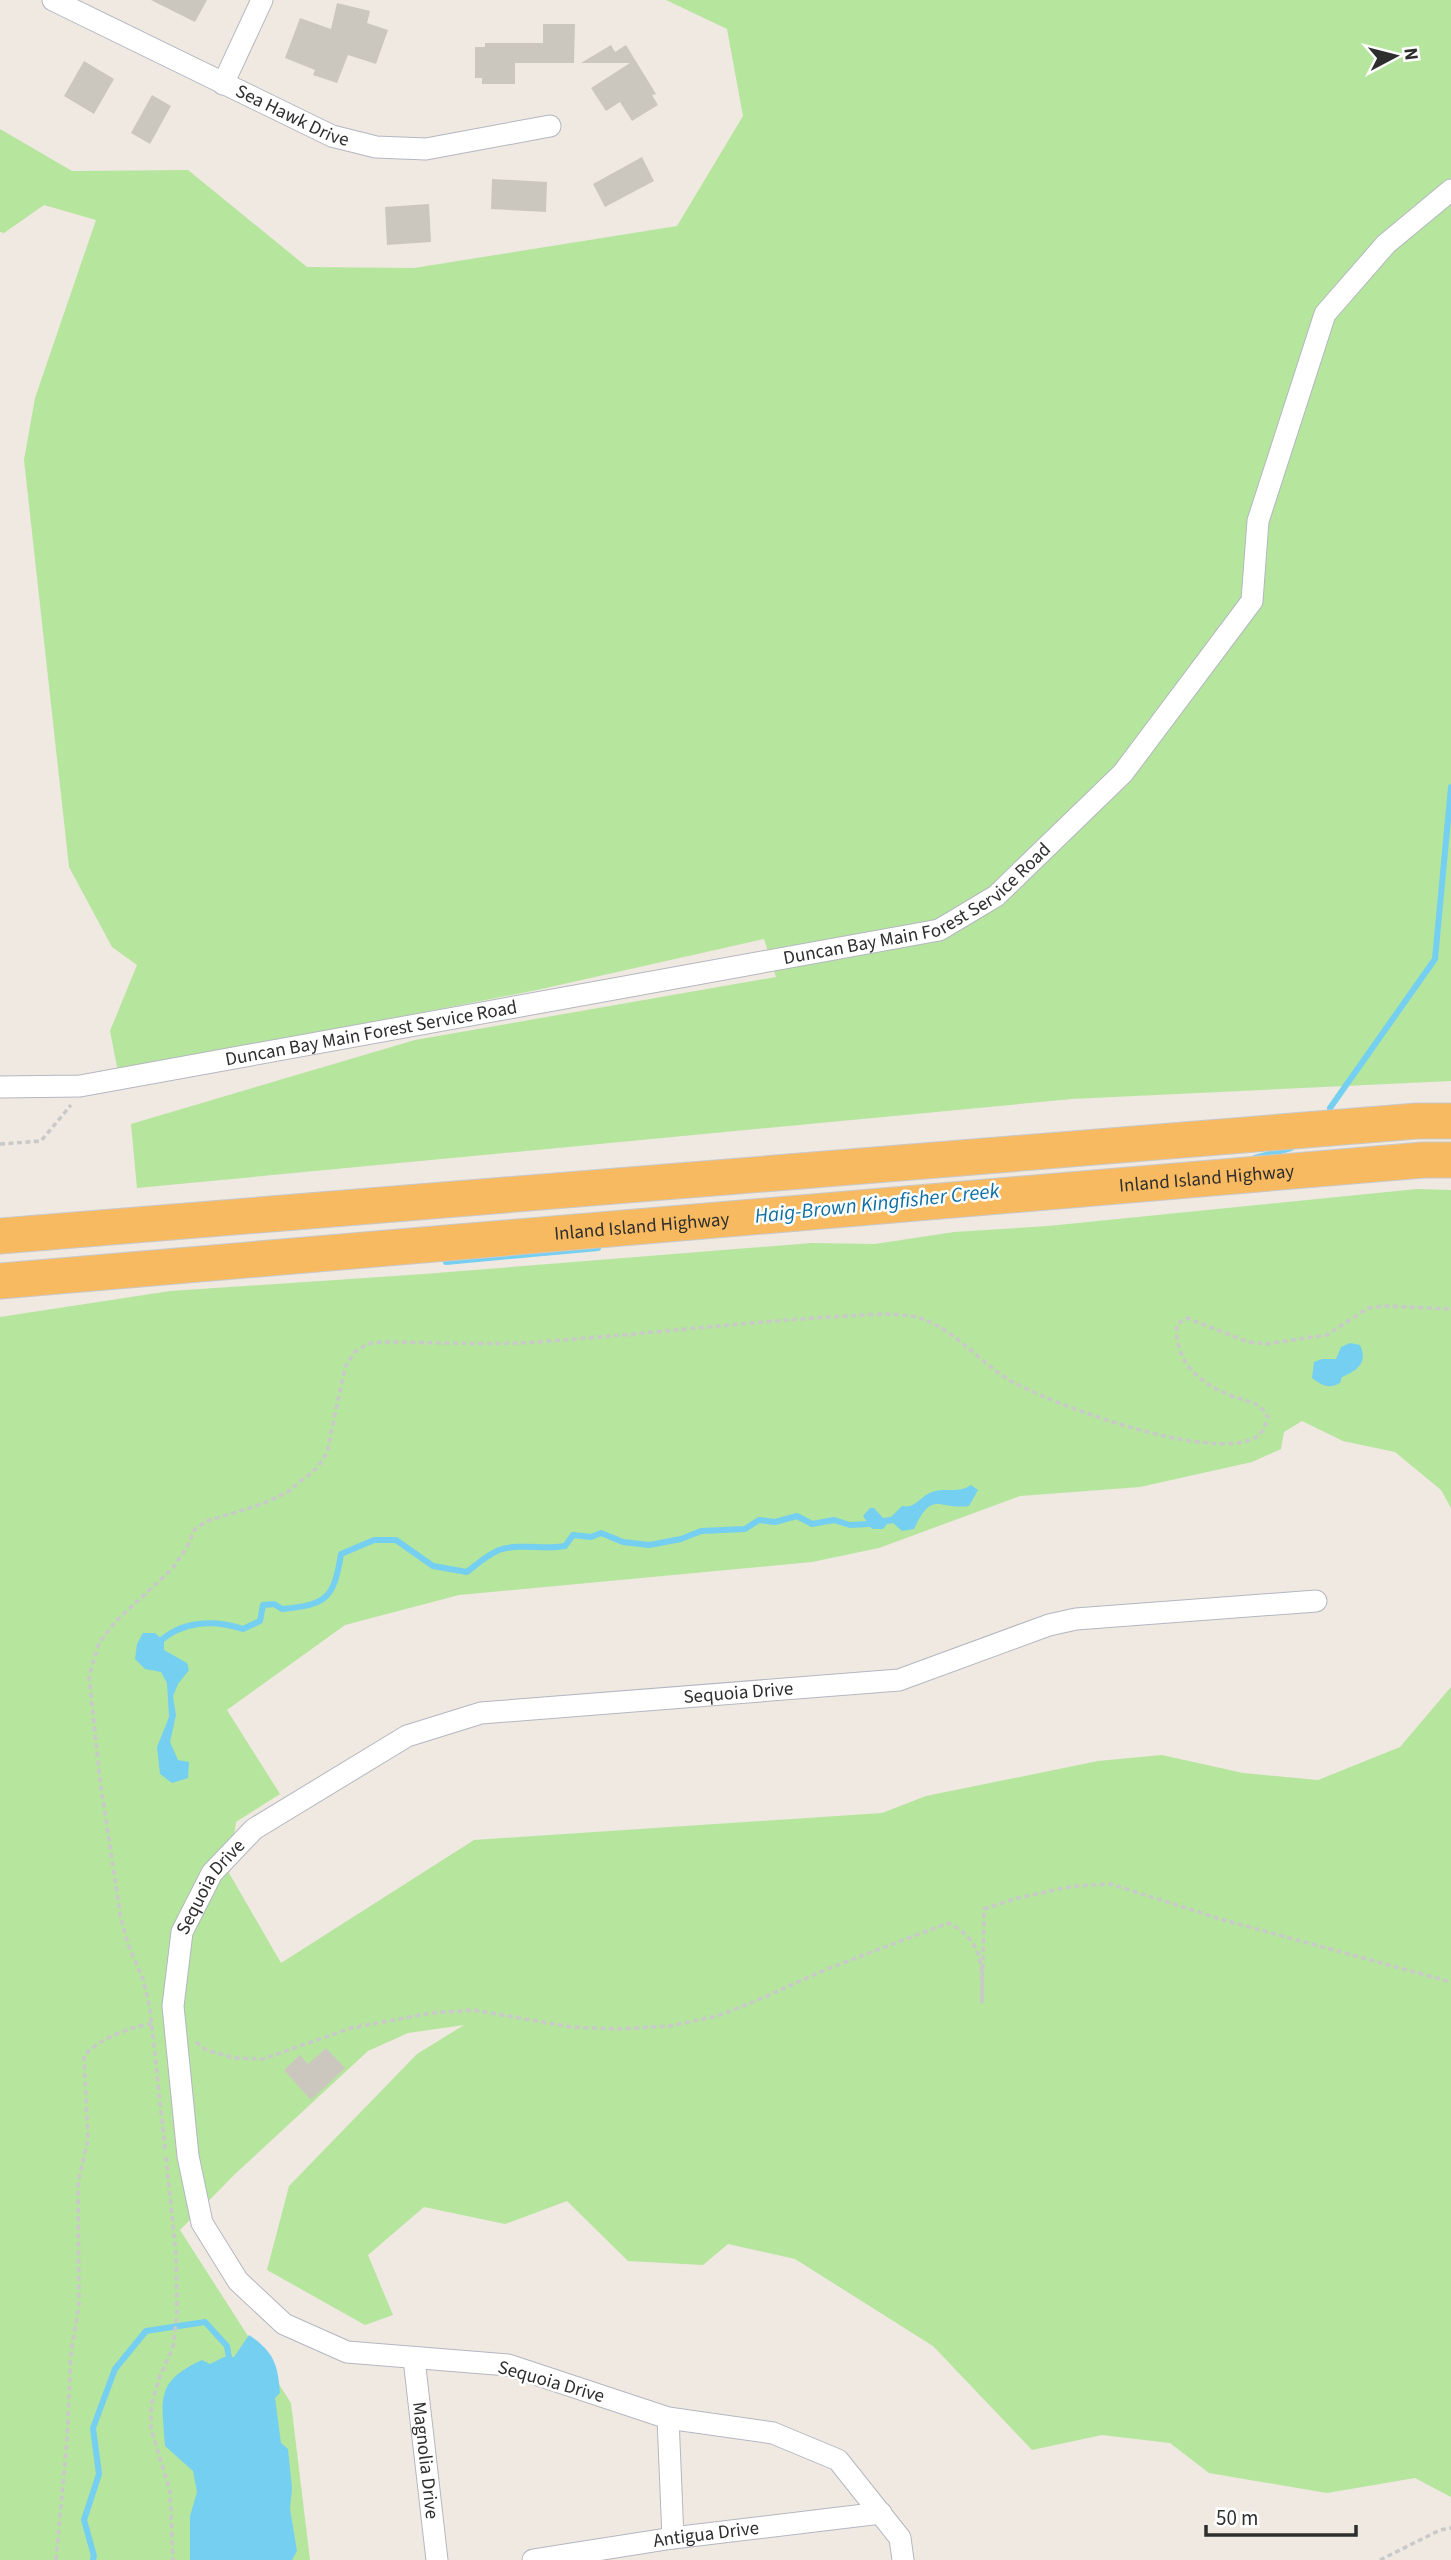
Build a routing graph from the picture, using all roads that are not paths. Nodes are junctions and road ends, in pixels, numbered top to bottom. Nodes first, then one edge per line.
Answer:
1 (53, 0) edge
2 (261, 0) edge
3 (223, 84) junction
4 (550, 126) dead end
5 (1451, 190) edge
6 (0, 1087) edge
7 (1451, 1121) edge
8 (1451, 1160) edge
9 (0, 1236) edge
10 (0, 1281) edge
11 (1316, 1601) dead end
12 (414, 2359) junction
13 (668, 2418) junction
14 (881, 2513) junction
15 (673, 2538) junction
16 (437, 2560) edge
17 (533, 2560) edge
18 (903, 2560) edge

1 - 3 street, Sea Hawk Drive
2 - 3 street
3 - 4 street, Sea Hawk Drive
5 - 6 street, Duncan Bay Main Forest Service Road
7 - 9 highway, Inland Island Highway
8 - 10 highway, Inland Island Highway
11 - 12 street, Sequoia Drive
12 - 13 street, Sequoia Drive
12 - 16 street, Magnolia Drive
13 - 14 street, Sequoia Drive
13 - 15 street
14 - 15 street, Antigua Drive
14 - 18 street, Sequoia Drive
15 - 17 street, Antigua Drive

